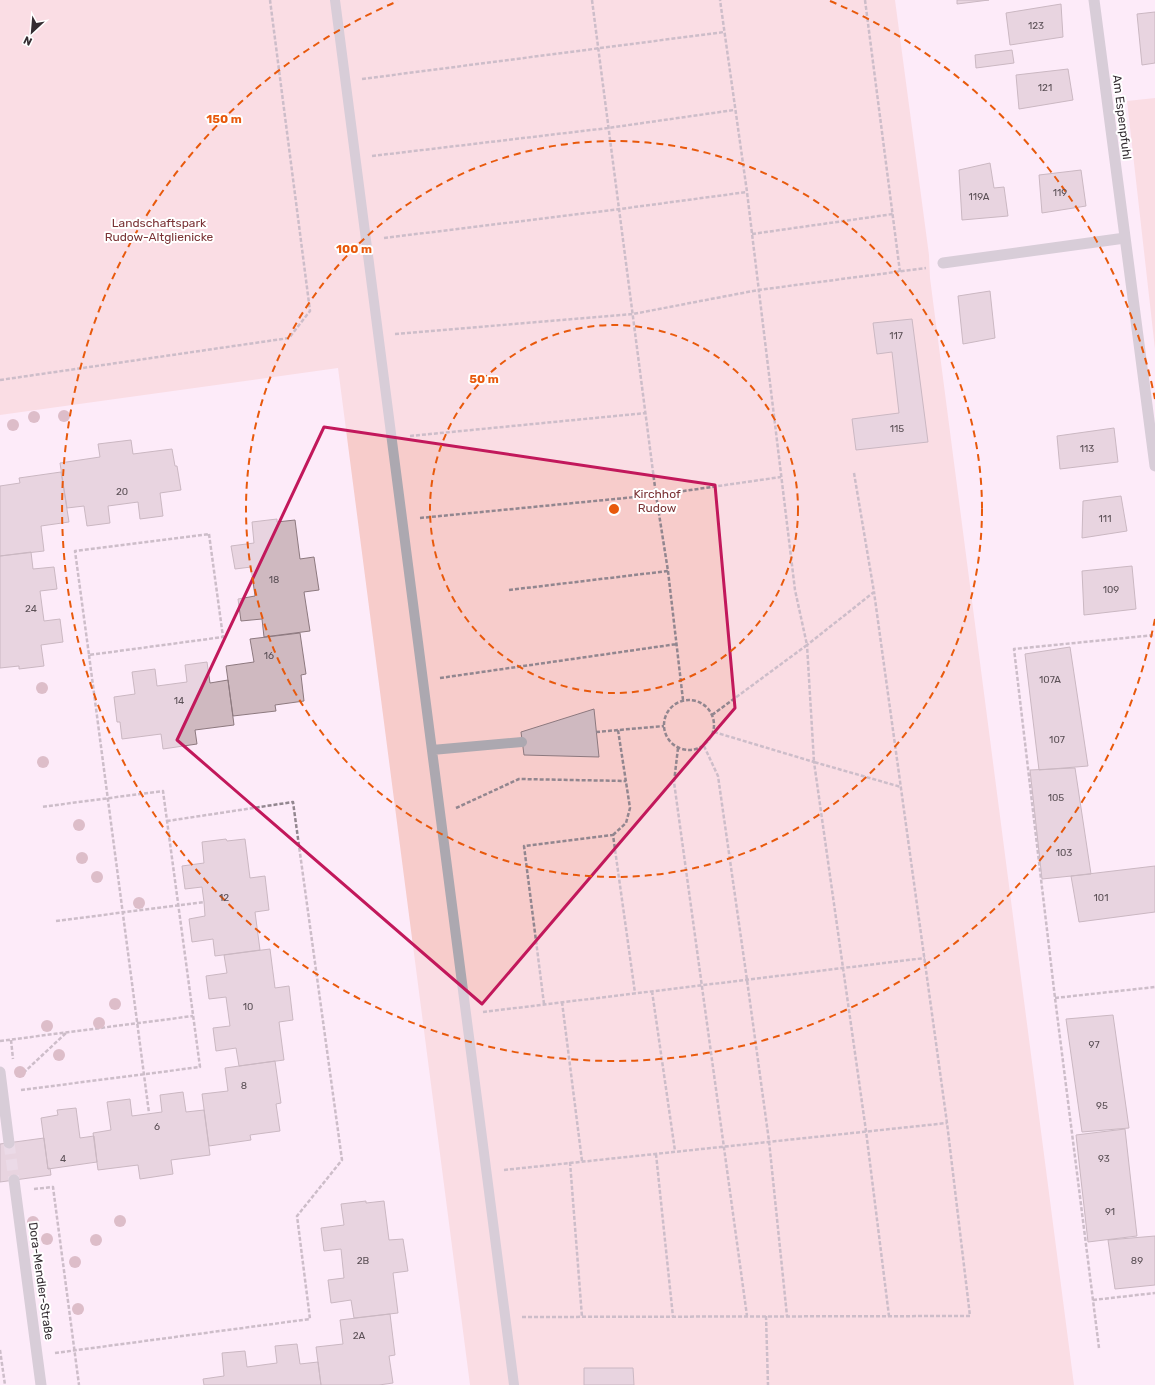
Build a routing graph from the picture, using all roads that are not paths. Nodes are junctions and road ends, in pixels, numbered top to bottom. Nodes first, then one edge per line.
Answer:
1 (335, 0) edge
2 (1094, 0) edge
3 (1125, 238) junction
4 (943, 264) road end
5 (1155, 466) edge
6 (522, 742) dead end
7 (432, 750) junction
8 (0, 1072) edge
9 (9, 1143) tunnel mouth
10 (15, 1186) tunnel mouth
11 (41, 1385) edge
12 (514, 1385) edge

1 - 7 lane
2 - 3 street, Am Espenpfuhl
3 - 4 street
3 - 5 street, Am Espenpfuhl
6 - 7 lane
7 - 12 lane
8 - 9 street
10 - 11 street, Dora-Mendler-Straße

